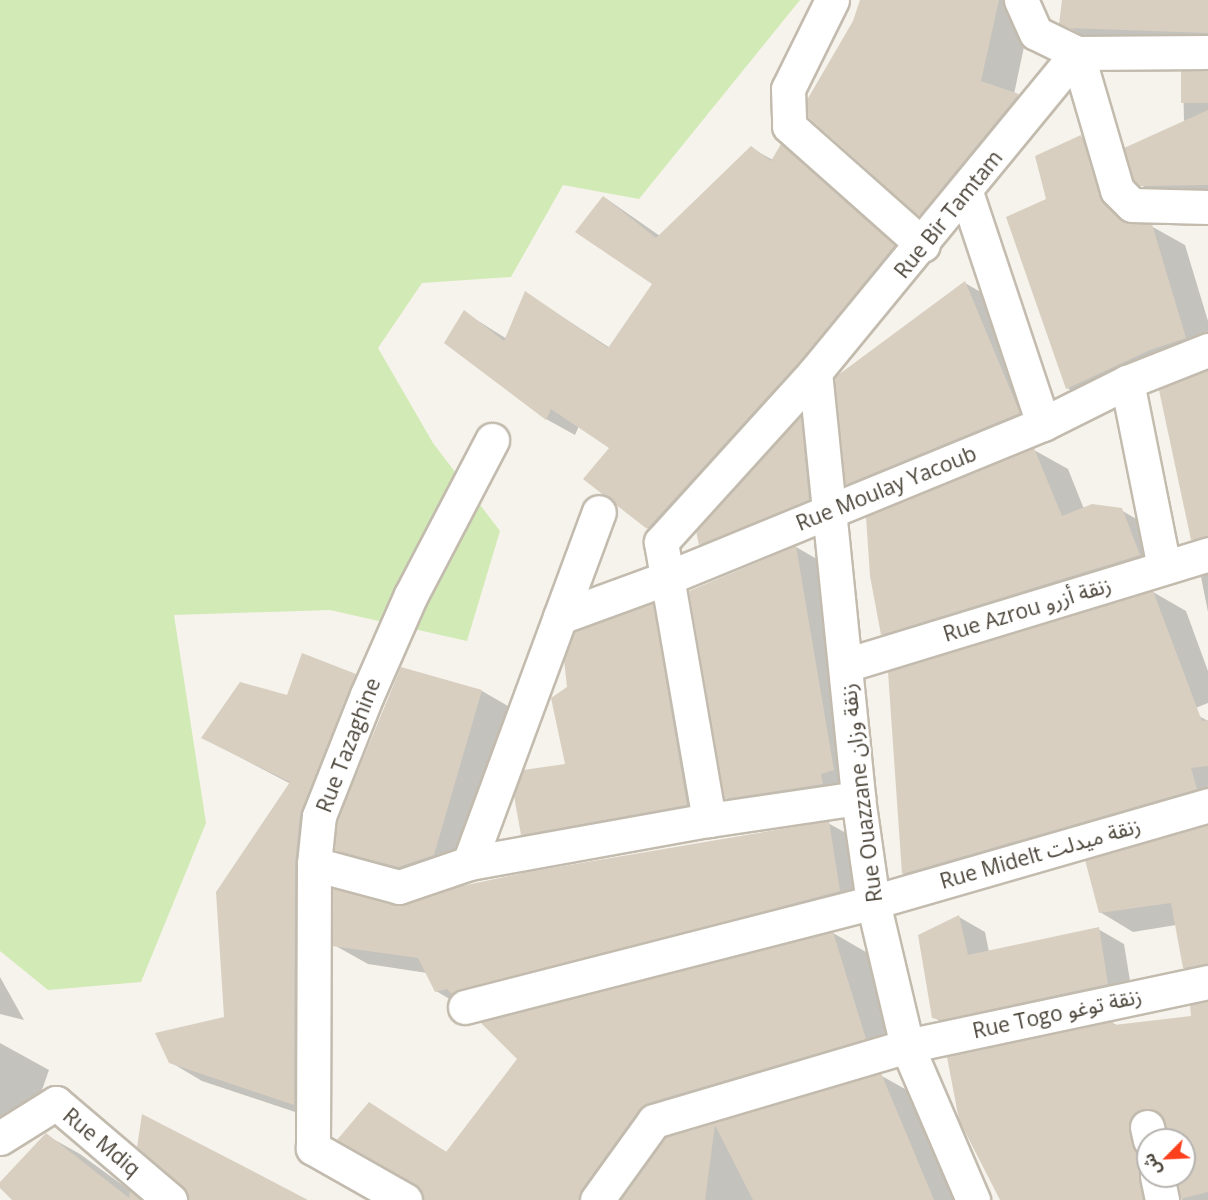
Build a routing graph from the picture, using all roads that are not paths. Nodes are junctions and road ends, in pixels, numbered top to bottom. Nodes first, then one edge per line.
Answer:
1 (832, 0) edge
2 (1021, 0) edge
3 (1208, 52) edge
4 (1077, 53) junction
5 (966, 192) junction
6 (1208, 207) edge
7 (923, 245) junction
8 (1208, 350) edge
9 (815, 372) junction
10 (1127, 382) junction
11 (1043, 424) junction
12 (492, 440) dead end
13 (830, 511) junction
14 (599, 512) dead end
15 (1208, 554) edge
16 (1164, 567) junction
17 (667, 578) junction
18 (560, 616) junction
19 (846, 665) junction
20 (858, 798) junction
21 (1208, 805) edge
22 (709, 820) junction
23 (469, 863) junction
24 (314, 864) junction
25 (873, 902) junction
26 (1208, 982) edge
27 (465, 1007) dead end
28 (907, 1046) junction
29 (0, 1138) edge
30 (170, 1200) edge
31 (405, 1200) edge
32 (597, 1200) edge
33 (973, 1200) edge

1 - 7 street
2 - 4 street
3 - 4 street
4 - 5 street, Rue Bir Tamtam
4 - 6 street
5 - 7 street, Rue Bir Tamtam
5 - 11 street
7 - 9 street, Rue Bir Tamtam
8 - 10 street, Rue Moulay Yacoub
9 - 13 street, Rue Ouazzane زنقة وزان
9 - 17 street, Rue Bir Tamtam
10 - 11 street, Rue Moulay Yacoub
10 - 16 street
11 - 13 street, Rue Moulay Yacoub
12 - 24 street, Rue Tazaghine
13 - 17 street, Rue Moulay Yacoub
13 - 19 street, Rue Ouazzane زنقة وزان
14 - 18 street
15 - 16 street, Rue Azrou زنقة أزرو
16 - 19 street, Rue Azrou زنقة أزرو
17 - 18 street, Rue Moulay Yacoub
17 - 22 street
18 - 23 street
19 - 20 street, Rue Ouazzane زنقة وزان
20 - 22 street
20 - 25 street, Rue Ouazzane زنقة وزان
21 - 25 street, Rue Midelt زنقة ميدلت
22 - 23 street
23 - 24 street
24 - 31 street, Rue Tazaghine
25 - 27 street, Rue Midelt زنقة ميدلت
25 - 28 street, Rue Ouazzane زنقة وزان
26 - 28 street, Rue Togo زنقة توغو
28 - 32 street, Rue Togo زنقة توغو
28 - 33 street, Rue Ouazzane زنقة وزان
29 - 30 street, Rue Mdiq

